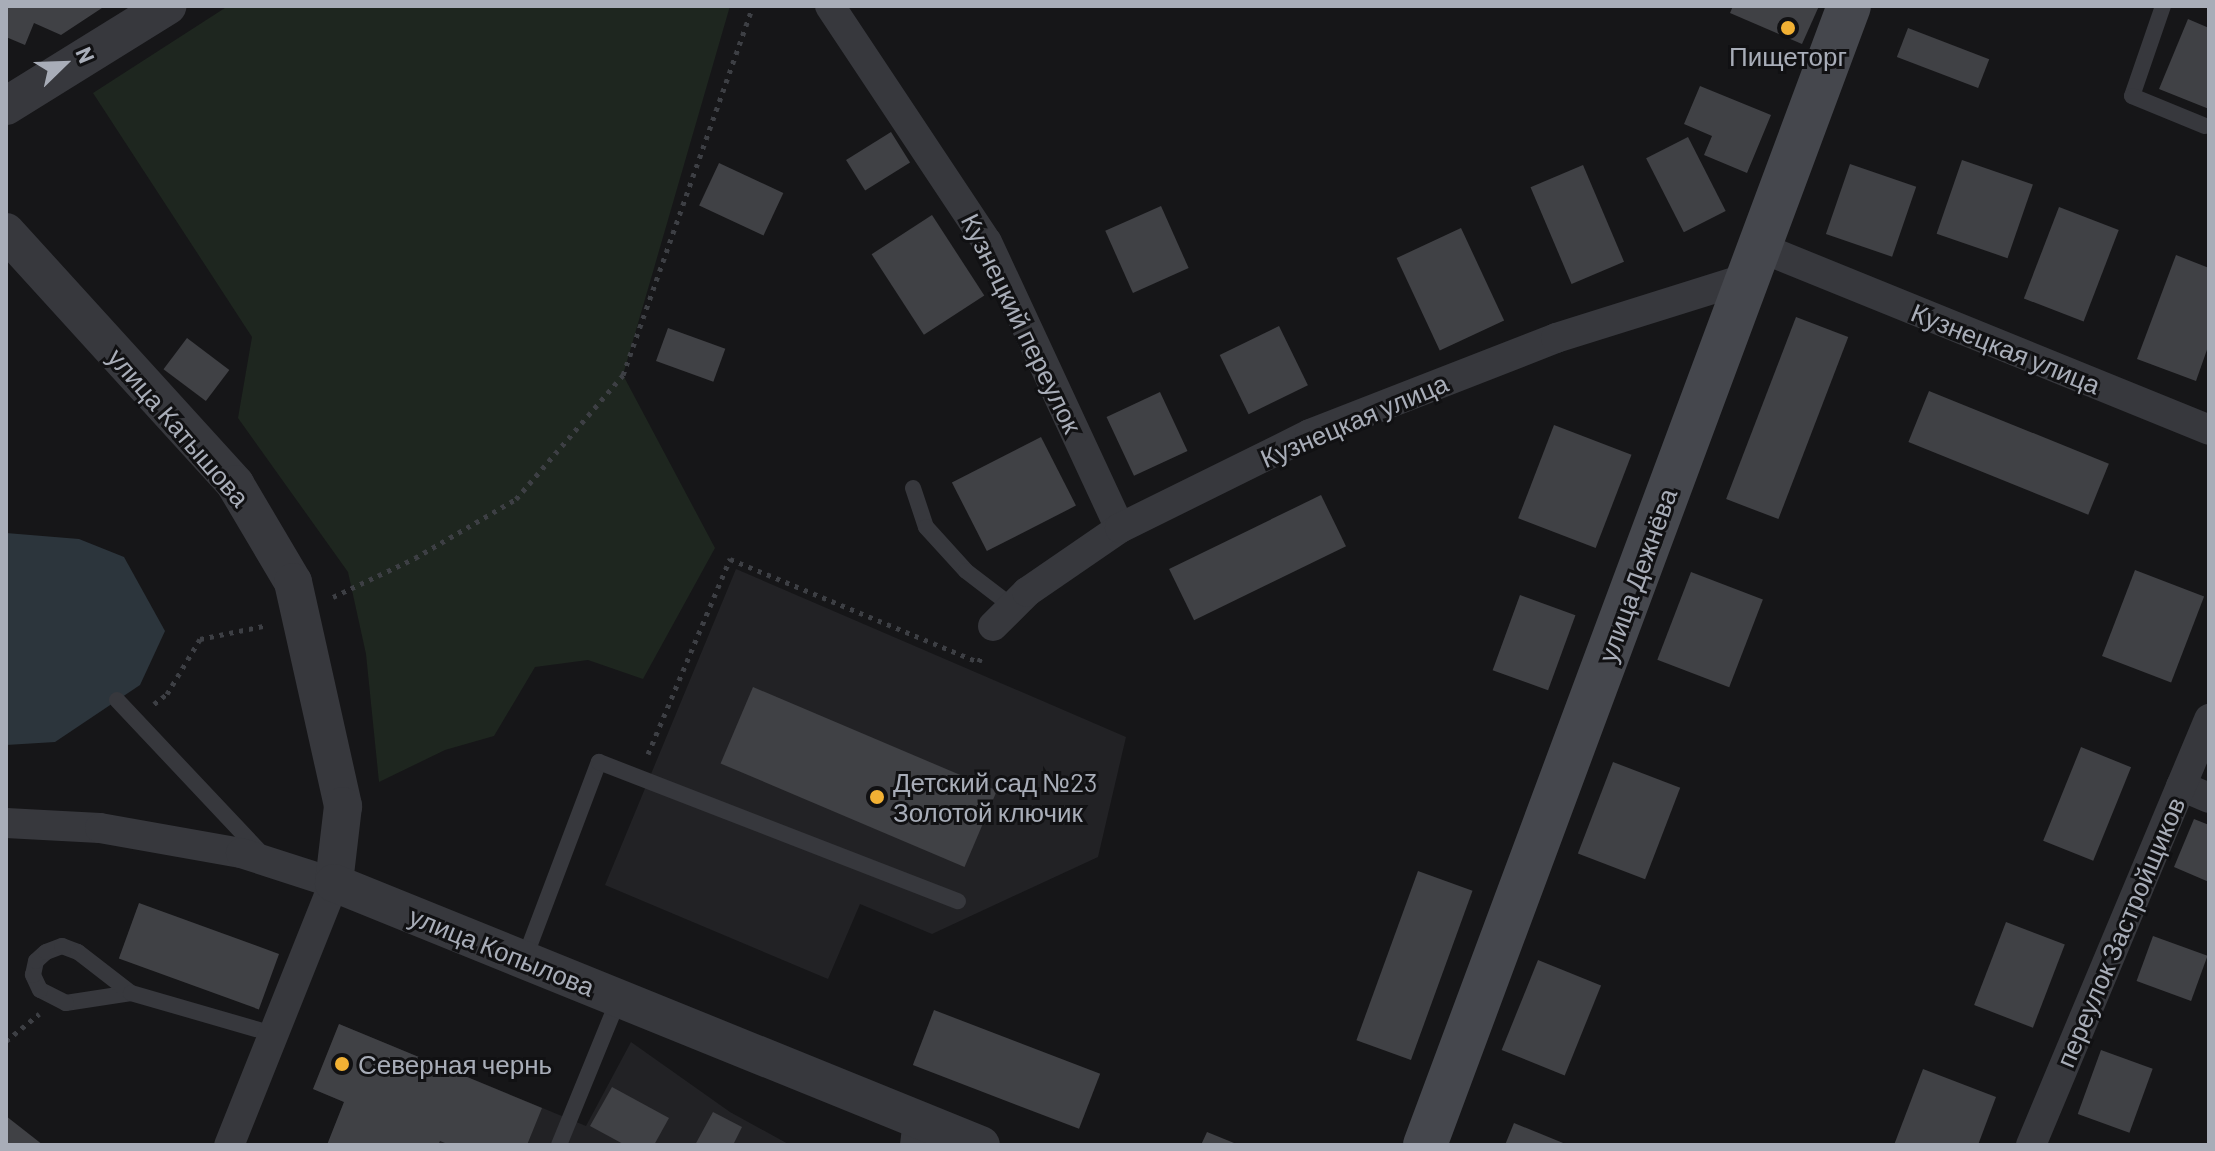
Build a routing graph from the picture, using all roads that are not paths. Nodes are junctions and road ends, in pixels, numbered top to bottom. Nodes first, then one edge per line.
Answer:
1 (167, 6) edge
2 (830, 6) edge
3 (1849, 6) edge
4 (2163, 6) edge
5 (6, 106) edge
6 (2205, 126) dead end
7 (6, 232) edge
8 (1754, 263) junction
9 (2209, 430) edge
10 (913, 488) dead end
11 (1120, 528) junction
12 (1003, 617) joint
13 (117, 700) dead end
14 (2209, 719) edge
15 (2181, 786) junction
16 (2209, 798) edge
17 (6, 823) edge
18 (269, 861) junction
19 (334, 883) junction
20 (958, 901) dead end
21 (524, 960) junction
22 (131, 993) junction
23 (619, 998) junction
24 (273, 1034) junction
25 (917, 1132) edge
26 (229, 1145) edge
27 (559, 1145) edge
28 (981, 1145) edge
29 (1425, 1145) edge
30 (2031, 1145) edge

1 - 5 street
2 - 11 street, Кузнецкий переулок
3 - 8 main road, улица Дежнёва
4 - 6 lane
7 - 19 street, улица Катышова
8 - 9 street, Кузнецкая улица
8 - 11 street, Кузнецкая улица
8 - 29 main road, улица Дежнёва
10 - 12 lane
11 - 12 street, Кузнецкая улица
13 - 18 lane
14 - 15 street, переулок Застройщиков
15 - 16 street
15 - 30 street, переулок Застройщиков
17 - 18 street, улица Копылова
18 - 19 street, улица Копылова
19 - 21 street, улица Копылова
19 - 24 street
20 - 21 lane
21 - 23 street, улица Копылова
22 - 22 lane
22 - 24 lane
23 - 25 street, улица Копылова
23 - 27 lane
24 - 26 street
25 - 28 street, улица Копылова

